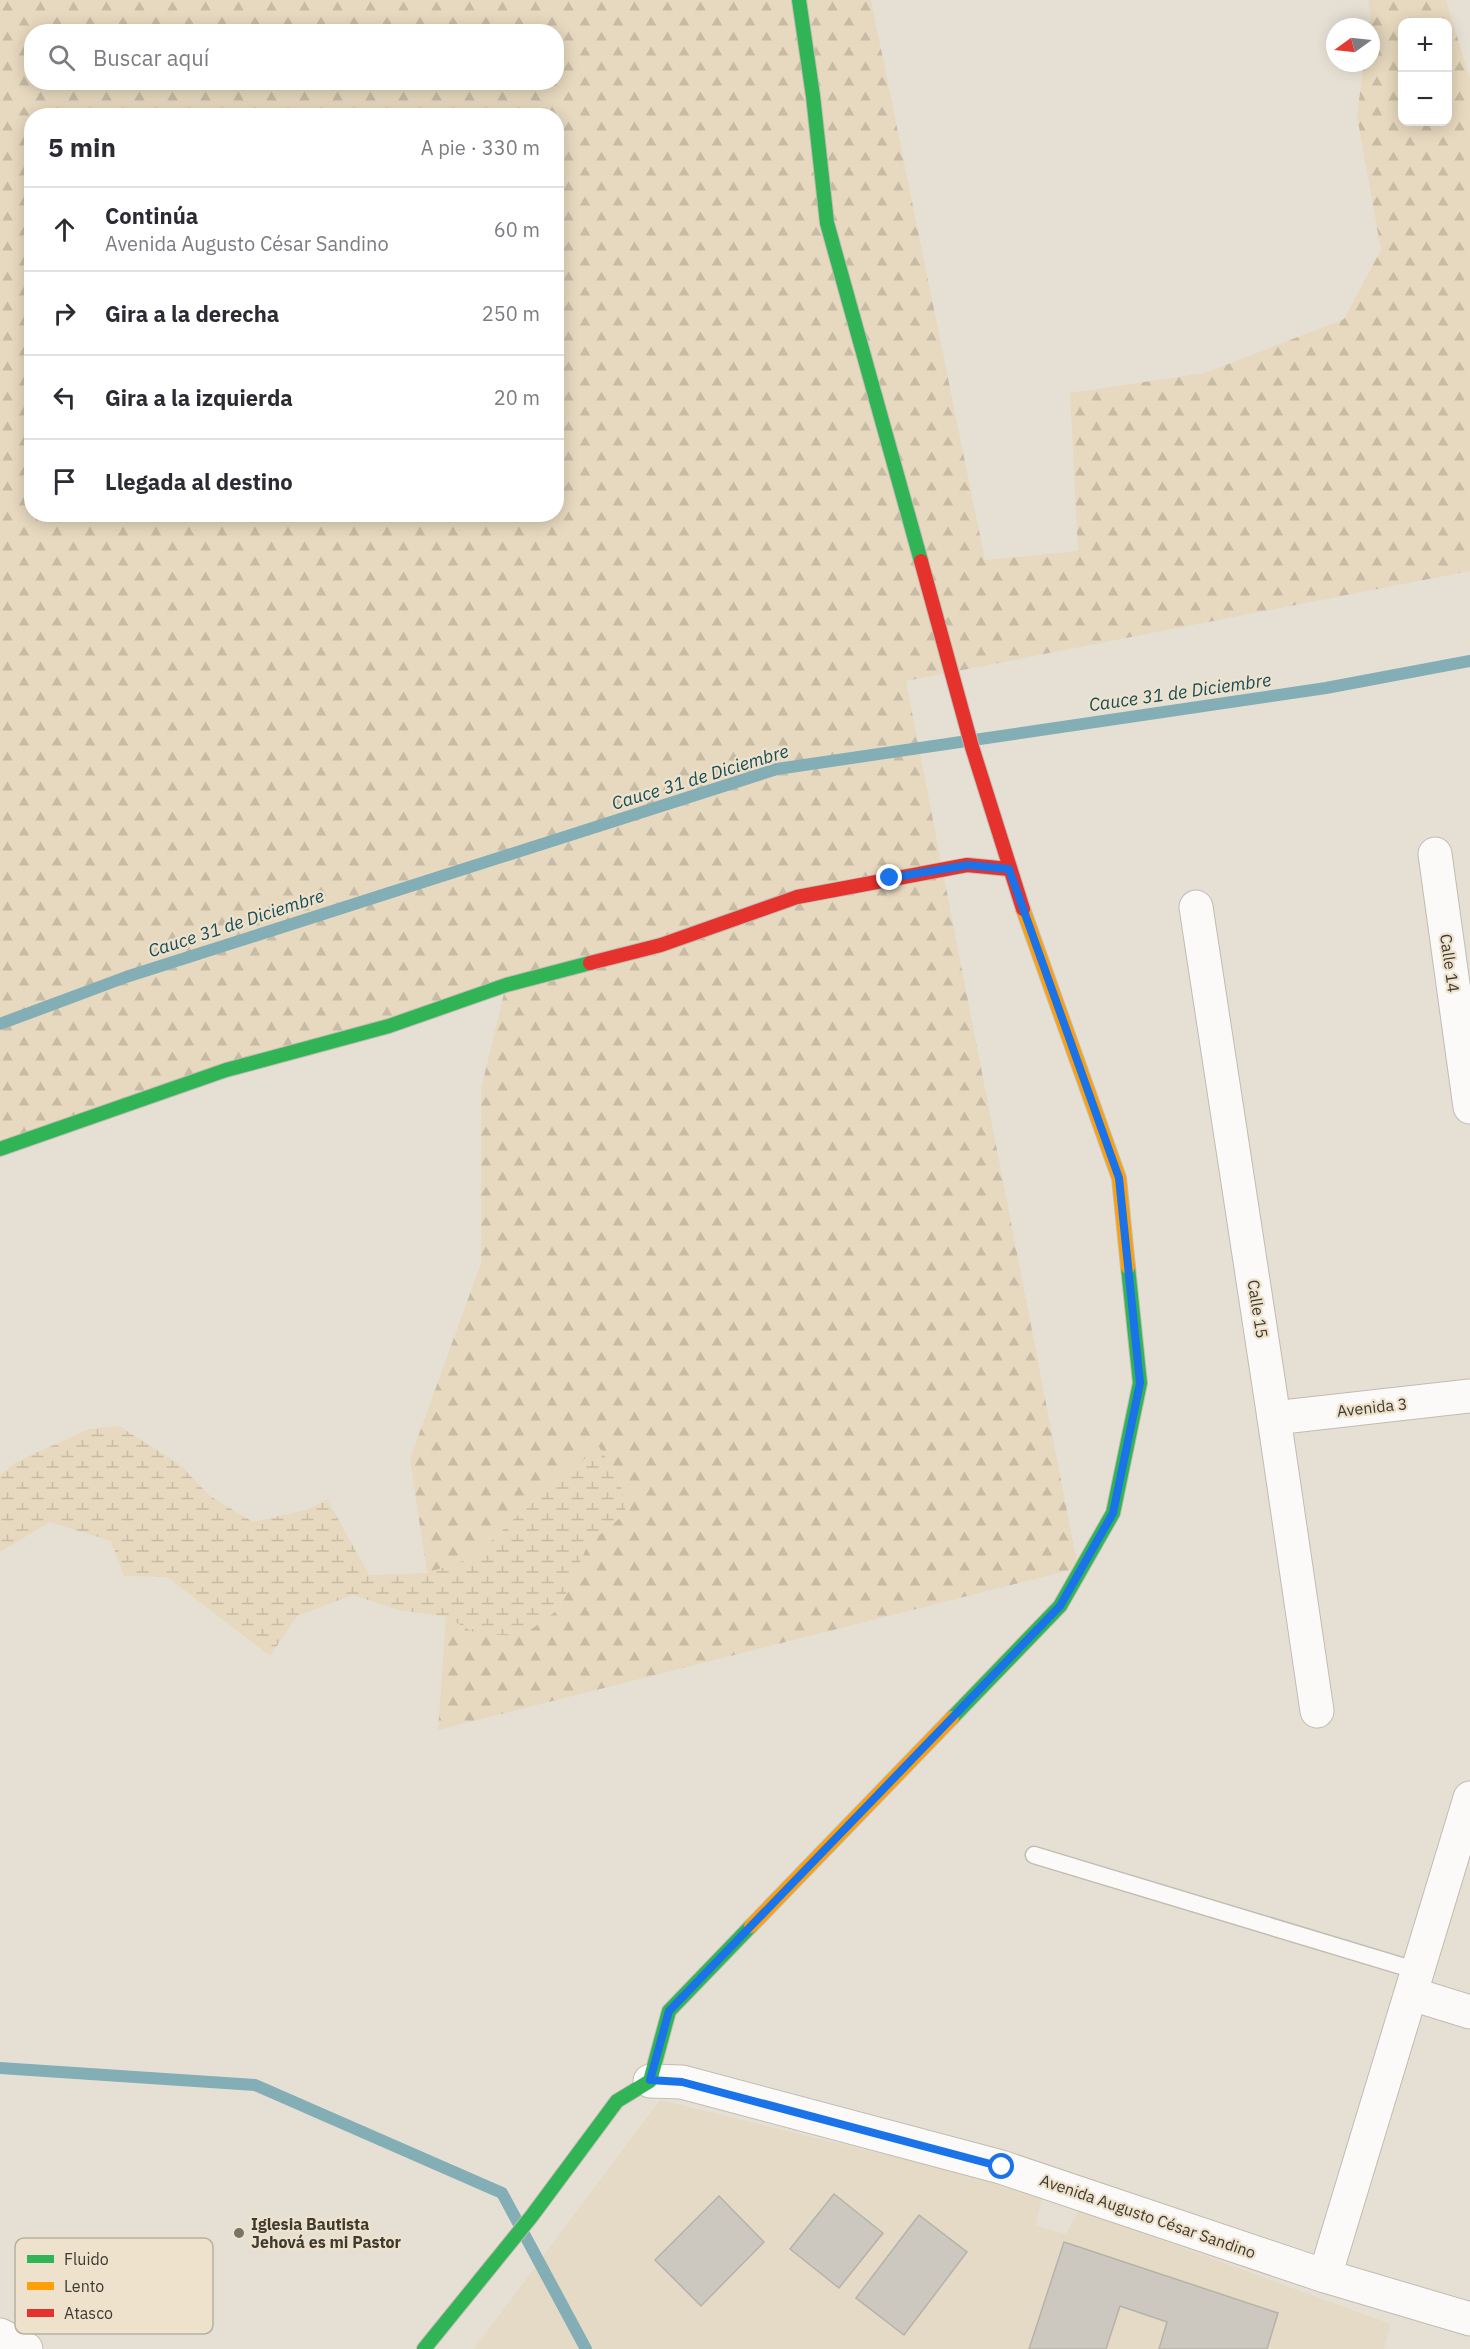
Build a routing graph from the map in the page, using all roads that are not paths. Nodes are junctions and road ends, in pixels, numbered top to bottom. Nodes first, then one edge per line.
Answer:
1 (799, 0) edge
2 (1436, 854) dead end
3 (1009, 869) junction
4 (1196, 907) dead end
5 (1470, 1107) edge
6 (0, 1149) edge
7 (1470, 1396) edge
8 (1274, 1418) junction
9 (1317, 1711) dead end
10 (1470, 1798) edge
11 (1034, 1855) dead end
12 (1415, 1983) junction
13 (1470, 2012) edge
14 (650, 2080) junction
15 (1325, 2276) junction
16 (1470, 2319) edge
17 (0, 2336) edge
18 (26, 2349) edge
19 (424, 2349) edge

1 - 3 street
2 - 5 street, Calle 14
3 - 6 street
3 - 14 street
4 - 8 street, Calle 15
7 - 8 street, Avenida 3
8 - 9 street, Calle 15
10 - 12 street
11 - 12 lane
12 - 13 street
12 - 15 street
14 - 15 street, Avenida Augusto César Sandino
14 - 19 street
15 - 16 street, Avenida Augusto César Sandino
17 - 18 street

